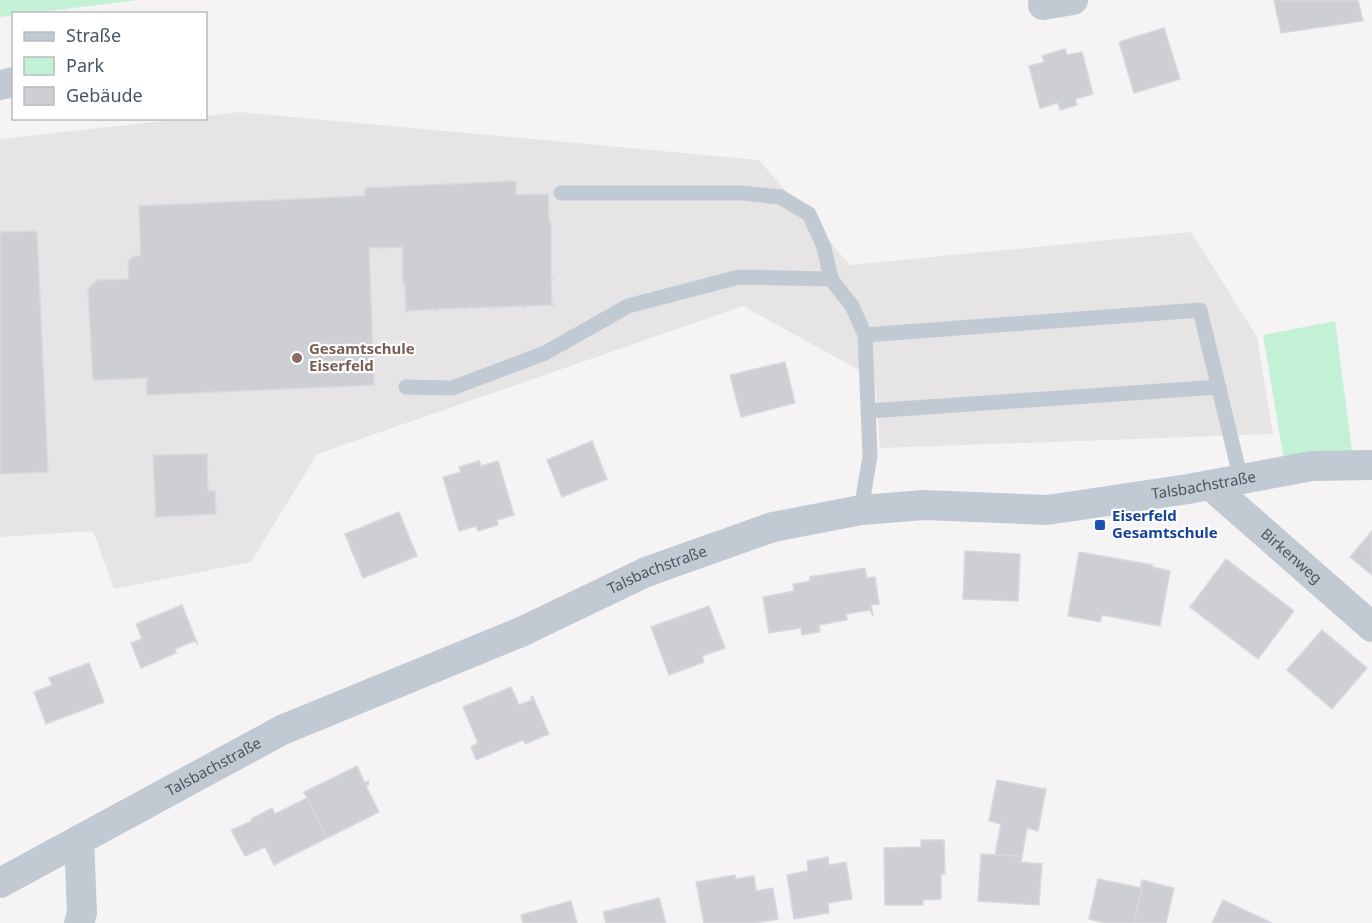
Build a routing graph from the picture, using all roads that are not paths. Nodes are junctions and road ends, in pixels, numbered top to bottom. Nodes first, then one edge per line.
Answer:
1 (1072, 0) edge
2 (1043, 5) dead end
3 (561, 193) dead end
4 (831, 279) junction
5 (866, 335) junction
6 (406, 387) dead end
7 (1219, 387) junction
8 (869, 411) junction
9 (1371, 464) edge
10 (1241, 480) junction
11 (1210, 485) junction
12 (861, 510) junction
13 (1372, 627) edge
14 (79, 840) junction
15 (0, 883) edge
16 (79, 923) edge

1 - 2 street
3 - 4 lane
4 - 5 lane
4 - 6 lane
5 - 7 lane
5 - 8 lane
7 - 8 lane
7 - 10 lane
8 - 12 lane
9 - 10 street, Talsbachstraße
10 - 11 street, Talsbachstraße
11 - 12 street, Talsbachstraße
11 - 13 street, Birkenweg
12 - 14 street, Talsbachstraße
14 - 15 street, Talsbachstraße
14 - 16 street

